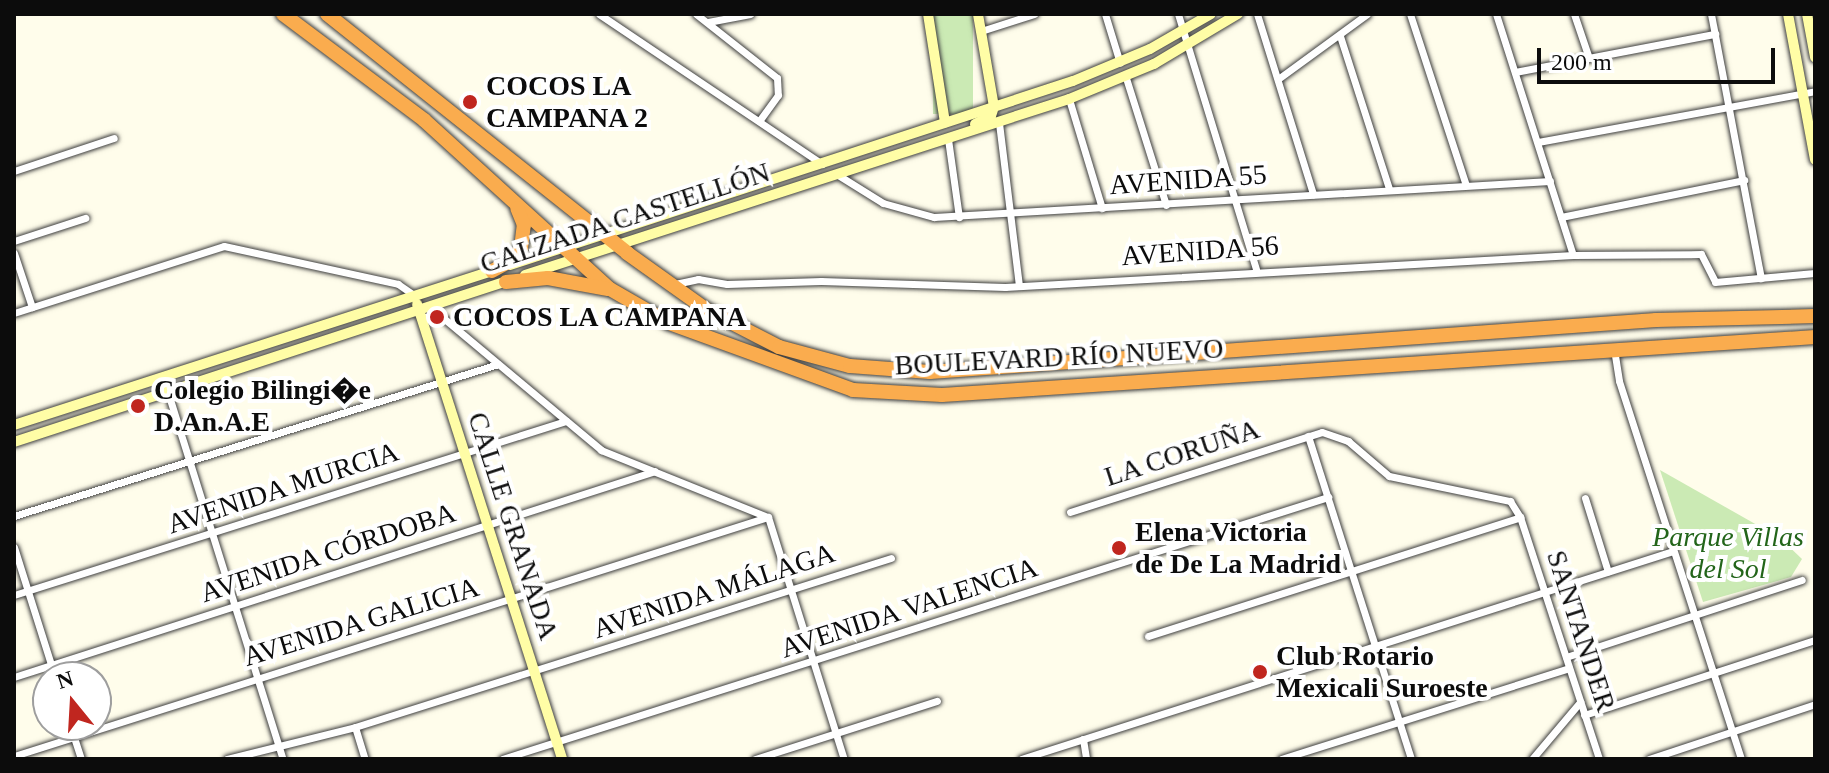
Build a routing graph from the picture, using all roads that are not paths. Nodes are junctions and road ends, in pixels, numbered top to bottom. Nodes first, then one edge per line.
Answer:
1 (283, 14) edge
2 (327, 14) edge
3 (599, 14) edge
4 (696, 14) edge
5 (750, 14) edge
6 (928, 14) edge
7 (978, 14) edge
8 (1034, 14) edge
9 (1105, 14) edge
10 (1178, 14) edge
11 (1211, 14) edge
12 (1238, 14) edge
13 (1257, 14) edge
14 (1367, 14) edge
15 (1410, 14) edge
16 (1496, 14) edge
17 (1574, 14) edge
18 (1711, 14) edge
19 (1788, 14) edge
20 (1807, 14) edge
21 (708, 22) junction
22 (1184, 30) junction
23 (981, 31) junction
24 (1715, 34) junction
25 (1340, 36) junction
26 (1189, 46) junction
27 (1815, 57) edge
28 (1589, 58) junction
29 (1120, 63) junction
30 (1515, 72) junction
31 (1126, 78) junction
32 (1278, 79) junction
33 (1815, 91) edge
34 (1802, 93) junction
35 (1069, 99) junction
36 (1730, 106) junction
37 (994, 107) junction
38 (759, 121) junction
39 (945, 123) junction
40 (999, 123) junction
41 (114, 138) dead end
42 (952, 138) junction
43 (1538, 142) junction
44 (875, 146) junction
45 (1815, 160) edge
46 (879, 162) junction
47 (822, 164) junction
48 (14, 171) edge
49 (838, 175) junction
50 (1744, 180) junction
51 (1550, 181) junction
52 (1466, 185) junction
53 (1389, 189) junction
54 (1313, 194) junction
55 (511, 197) junction
56 (1234, 199) junction
57 (1166, 205) junction
58 (1102, 208) junction
59 (1012, 214) junction
60 (959, 217) junction
61 (1561, 217) junction
62 (85, 218) dead end
63 (605, 234) junction
64 (14, 241) edge
65 (618, 245) junction
66 (563, 247) junction
67 (14, 253) edge
68 (1573, 255) junction
69 (576, 259) junction
70 (1256, 269) junction
71 (492, 271) junction
72 (1815, 273) edge
73 (1761, 278) junction
74 (506, 282) junction
75 (673, 285) junction
76 (1019, 286) junction
77 (610, 289) junction
78 (414, 295) junction
79 (32, 307) junction
80 (14, 313) edge
81 (420, 313) junction
82 (1815, 316) edge
83 (1656, 320) junction
84 (1815, 334) edge
85 (1613, 346) junction
86 (498, 364) junction
87 (163, 377) junction
88 (441, 381) junction
89 (168, 391) junction
90 (566, 421) junction
91 (14, 425) edge
92 (1308, 436) junction
93 (14, 442) edge
94 (464, 454) junction
95 (190, 460) junction
96 (655, 471) junction
97 (1328, 497) junction
98 (1585, 498) dead end
99 (1070, 512) dead end
100 (14, 516) edge
101 (768, 517) junction
102 (1520, 517) junction
103 (487, 526) junction
104 (215, 533) junction
105 (14, 547) edge
106 (1673, 551) junction
107 (891, 558) dead end
108 (1351, 570) junction
109 (1608, 572) junction
110 (1802, 580) dead end
111 (791, 589) junction
112 (28, 591) junction
113 (1545, 593) junction
114 (14, 595) edge
115 (511, 598) junction
116 (238, 604) junction
117 (1694, 615) junction
118 (1148, 636) dead end
119 (1815, 640) edge
120 (1375, 646) junction
121 (1566, 657) junction
122 (50, 661) edge
123 (63, 661) edge
124 (814, 662) junction
125 (1569, 668) junction
126 (534, 671) junction
127 (1712, 672) junction
128 (259, 677) junction
129 (937, 701) dead end
130 (1580, 702) junction
131 (1815, 704) edge
132 (1584, 715) junction
133 (1399, 721) junction
134 (112, 724) edge
135 (355, 727) junction
136 (1732, 731) junction
137 (836, 733) junction
138 (1083, 739) junction
139 (61, 741) edge
140 (556, 742) junction
141 (279, 746) junction
142 (14, 756) edge
143 (227, 759) edge
144 (283, 759) edge
145 (365, 759) edge
146 (502, 759) edge
147 (562, 759) edge
148 (755, 759) edge
149 (844, 759) edge
150 (1021, 759) edge
151 (1086, 759) edge
152 (1281, 759) edge
153 (1411, 759) edge
154 (1532, 759) edge
155 (1599, 759) edge
156 (1649, 759) edge
157 (1741, 759) edge

1 - 55 highway, BOULEVARD RÍO NUEVO
2 - 63 highway, BOULEVARD RÍO NUEVO
3 - 38 street
4 - 21 street
5 - 21 street
6 - 39 main road
7 - 23 main road
8 - 23 street
9 - 29 street
10 - 22 street
11 - 22 main road, CALZADA CASTELLÓN
12 - 26 main road, CALZADA CASTELLÓN
13 - 32 street
14 - 25 street
15 - 52 street
16 - 30 street
17 - 28 street
18 - 24 street
19 - 34 main road
20 - 27 main road
21 - 38 street
22 - 26 street
22 - 29 main road, CALZADA CASTELLÓN
23 - 37 main road
24 - 28 street
24 - 36 street
25 - 32 street
25 - 53 street
26 - 31 main road, CALZADA CASTELLÓN
26 - 56 street
28 - 30 street
29 - 37 main road, CALZADA CASTELLÓN
30 - 43 street
31 - 35 main road, CALZADA CASTELLÓN
31 - 57 street
32 - 54 street
33 - 34 street
34 - 36 street
34 - 45 main road
35 - 40 main road, CALZADA CASTELLÓN
35 - 58 street
36 - 43 street
36 - 50 street
37 - 39 main road, CALZADA CASTELLÓN
37 - 42 main road
38 - 47 street
39 - 44 main road, CALZADA CASTELLÓN
40 - 42 main road, CALZADA CASTELLÓN
40 - 59 street
41 - 48 street
42 - 46 main road, CALZADA CASTELLÓN
42 - 60 street
43 - 51 street
44 - 46 main road
44 - 47 main road, CALZADA CASTELLÓN
46 - 49 main road, CALZADA CASTELLÓN
47 - 63 main road, CALZADA CASTELLÓN
49 - 60 street, AVENIDA 55
49 - 65 main road, CALZADA CASTELLÓN
50 - 61 street
50 - 73 street
51 - 52 street, AVENIDA 55
51 - 61 street
52 - 53 street, AVENIDA 55
53 - 54 street, AVENIDA 55
54 - 56 street, AVENIDA 55
55 - 66 highway, BOULEVARD RÍO NUEVO
55 - 71 highway
56 - 57 street, AVENIDA 55
56 - 70 street
57 - 58 street, AVENIDA 55
58 - 59 street, AVENIDA 55
59 - 60 street, AVENIDA 55
59 - 76 street
61 - 68 street
62 - 64 street
63 - 65 highway, BOULEVARD RÍO NUEVO
63 - 66 main road, CALZADA CASTELLÓN
65 - 69 main road, CALZADA CASTELLÓN
65 - 75 highway, BOULEVARD RÍO NUEVO
66 - 69 highway, BOULEVARD RÍO NUEVO
66 - 71 main road, CALZADA CASTELLÓN
67 - 79 street
68 - 70 street, AVENIDA 56
68 - 73 street, AVENIDA 56
69 - 74 main road, CALZADA CASTELLÓN
69 - 77 highway, BOULEVARD RÍO NUEVO
70 - 76 street, AVENIDA 56
71 - 78 main road, CALZADA CASTELLÓN
72 - 73 street
74 - 77 highway
74 - 81 main road, CALZADA CASTELLÓN
75 - 76 street, AVENIDA 56
75 - 83 highway, BOULEVARD RÍO NUEVO
77 - 85 highway, BOULEVARD RÍO NUEVO
78 - 79 street
78 - 81 main road, CALLE GRANADA
78 - 87 main road, CALZADA CASTELLÓN
79 - 80 street
81 - 86 street
81 - 88 main road, CALLE GRANADA
81 - 89 main road, CALZADA CASTELLÓN
82 - 83 highway, BOULEVARD RÍO NUEVO
83 - 85 highway
84 - 85 highway, BOULEVARD RÍO NUEVO
85 - 106 street
86 - 88 street
86 - 90 street
87 - 89 street
87 - 91 main road, CALZADA CASTELLÓN
88 - 94 main road, CALLE GRANADA
88 - 95 street
89 - 93 main road, CALZADA CASTELLÓN
89 - 95 street
90 - 94 street, AVENIDA MURCIA
90 - 96 street
92 - 97 street
92 - 99 street, LA CORUÑA
92 - 102 street
94 - 103 main road, CALLE GRANADA
94 - 104 street, AVENIDA MURCIA
95 - 100 street
95 - 104 street
96 - 101 street
96 - 103 street, AVENIDA CÓRDOBA
97 - 108 street
97 - 124 street, AVENIDA VALENCIA
98 - 109 street
101 - 111 street
101 - 115 street, AVENIDA GALICIA
102 - 108 street
102 - 113 street, SANTANDER
103 - 115 main road, CALLE GRANADA
103 - 116 street, AVENIDA CÓRDOBA
104 - 112 street, AVENIDA MURCIA
104 - 116 street
105 - 112 street
106 - 109 street
106 - 117 street
107 - 111 street, AVENIDA MÁLAGA
108 - 118 street
108 - 120 street
109 - 113 street
110 - 117 street
111 - 124 street
111 - 126 street, AVENIDA MÁLAGA
112 - 114 street, AVENIDA MURCIA
112 - 122 street
113 - 120 street
113 - 121 street, SANTANDER
115 - 126 main road, CALLE GRANADA
115 - 128 street, AVENIDA GALICIA
116 - 123 street, AVENIDA CÓRDOBA
116 - 128 street
117 - 121 street
117 - 127 street
119 - 127 street
120 - 133 street
120 - 138 street
121 - 125 street, SANTANDER
124 - 137 street
124 - 140 street, AVENIDA VALENCIA
125 - 130 street, SANTANDER
125 - 133 street
126 - 135 street, AVENIDA MÁLAGA
126 - 140 main road, CALLE GRANADA
127 - 132 street
127 - 136 street
128 - 134 street, AVENIDA GALICIA
128 - 141 street
129 - 137 street
130 - 132 street, SANTANDER
130 - 154 street
131 - 136 street
132 - 155 street, SANTANDER
133 - 152 street
133 - 153 street
135 - 141 street, AVENIDA MÁLAGA
135 - 145 street
136 - 156 street
136 - 157 street
137 - 148 street
137 - 149 street
138 - 150 street
138 - 151 street
139 - 142 street, AVENIDA GALICIA
140 - 146 street, AVENIDA VALENCIA
140 - 147 main road, CALLE GRANADA
141 - 143 street, AVENIDA MÁLAGA
141 - 144 street

